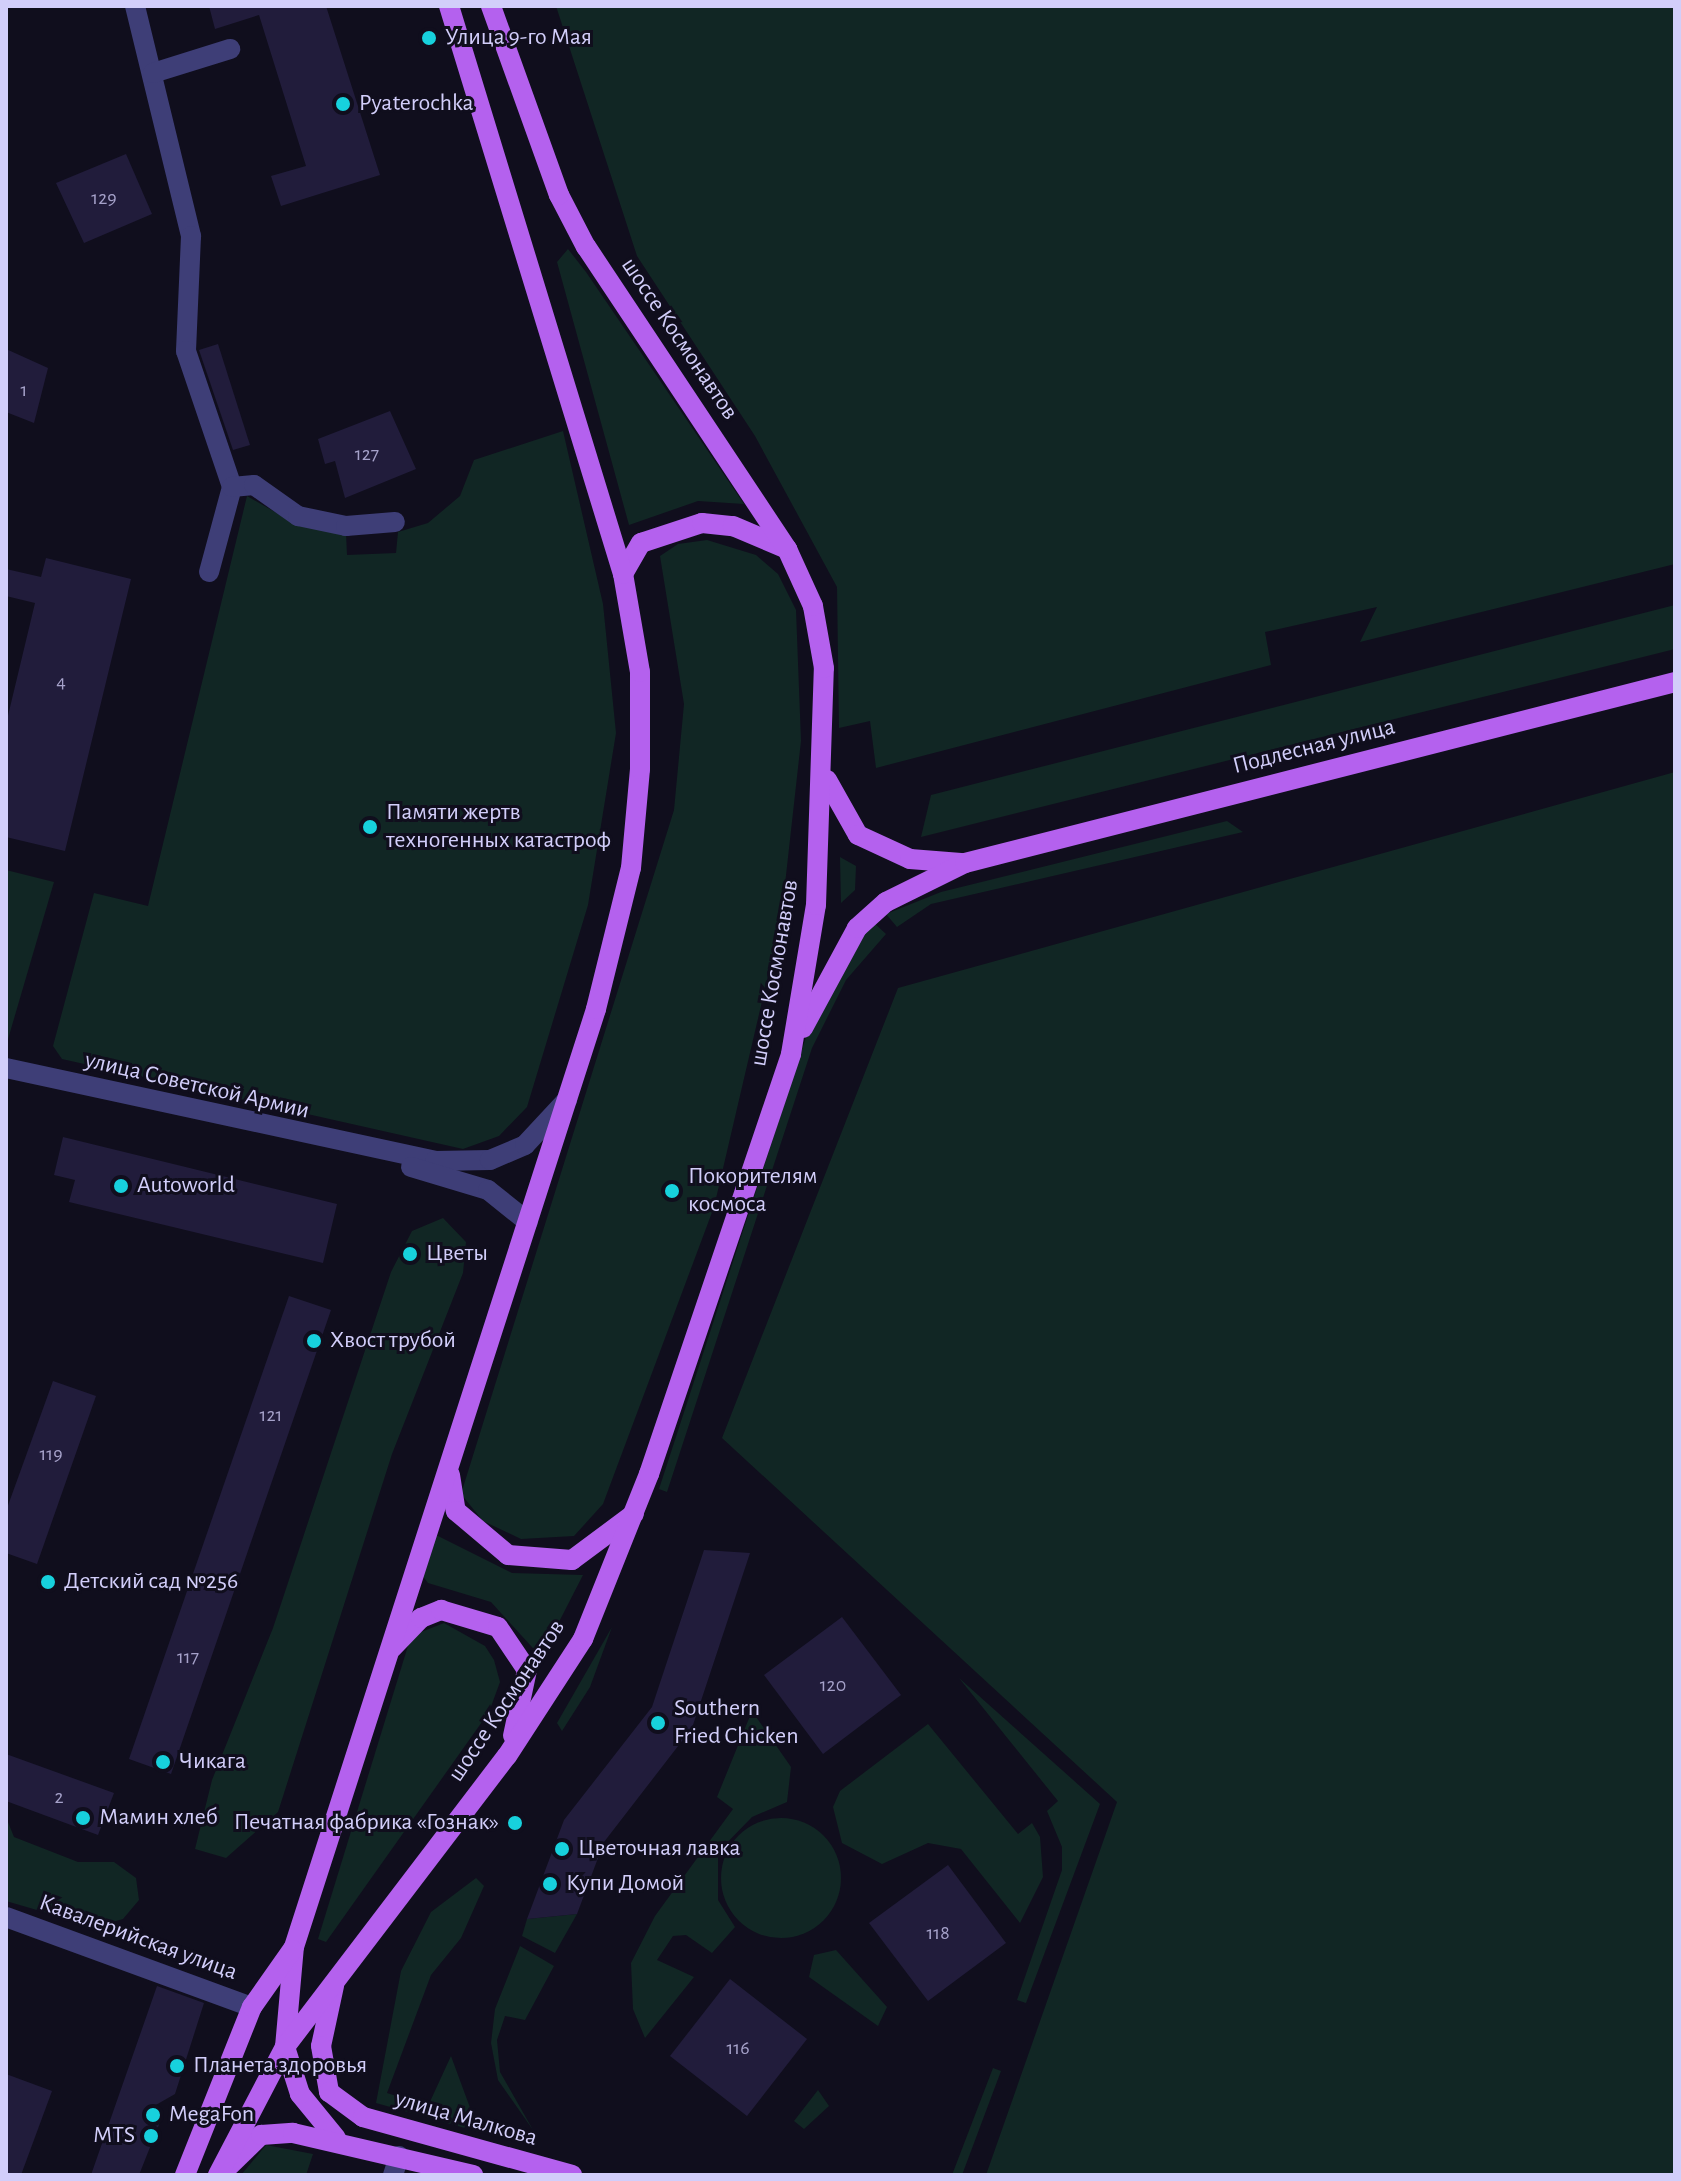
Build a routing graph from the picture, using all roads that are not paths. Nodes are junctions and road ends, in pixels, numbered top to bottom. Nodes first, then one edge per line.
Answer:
1 (135, 6) edge
2 (449, 6) edge
3 (491, 6) edge
4 (230, 49) dead end
5 (153, 73) junction
6 (232, 487) junction
7 (395, 522) dead end
8 (787, 549) junction
9 (209, 572) dead end
10 (623, 574) junction
11 (1675, 682) edge
12 (825, 774) junction
13 (965, 863) junction
14 (791, 1054) junction
15 (6, 1068) edge
16 (567, 1100) junction
17 (377, 1154) junction
18 (528, 1222) junction
19 (450, 1471) junction
20 (634, 1514) junction
21 (388, 1652) junction
22 (507, 1756) junction
23 (6, 1917) edge
24 (294, 1947) junction
25 (337, 1975) junction
26 (252, 2007) junction
27 (285, 2047) junction
28 (336, 2138) junction
29 (396, 2166) edge
30 (185, 2175) edge
31 (220, 2175) edge
32 (473, 2175) edge
33 (572, 2175) edge

1 - 5 street
2 - 10 main road, шоссе Космонавтов
3 - 8 main road, шоссе Космонавтов
4 - 5 street
5 - 6 street
6 - 7 street
6 - 9 street
8 - 10 main road
8 - 12 main road, шоссе Космонавтов
10 - 16 main road, шоссе Космонавтов
11 - 13 main road, Подлесная улица
12 - 13 main road
12 - 14 main road, шоссе Космонавтов
13 - 14 main road
14 - 20 main road, шоссе Космонавтов
15 - 17 street, улица Советской Армии
16 - 17 street, улица Советской Армии
16 - 18 main road, шоссе Космонавтов
17 - 18 street, улица Советской Армии
18 - 19 main road, шоссе Космонавтов
19 - 20 main road
19 - 21 main road, шоссе Космонавтов
20 - 22 main road, шоссе Космонавтов
21 - 22 main road
21 - 24 main road, шоссе Космонавтов
22 - 25 main road, шоссе Космонавтов
23 - 26 street, Кавалерийская улица
24 - 26 main road, шоссе Космонавтов
24 - 27 main road, шоссе Космонавтов
25 - 27 main road, шоссе Космонавтов
25 - 33 main road, улица Малкова
26 - 30 main road, шоссе Космонавтов
27 - 28 main road
27 - 31 main road, шоссе Космонавтов
28 - 29 main road
28 - 31 main road
29 - 32 main road

